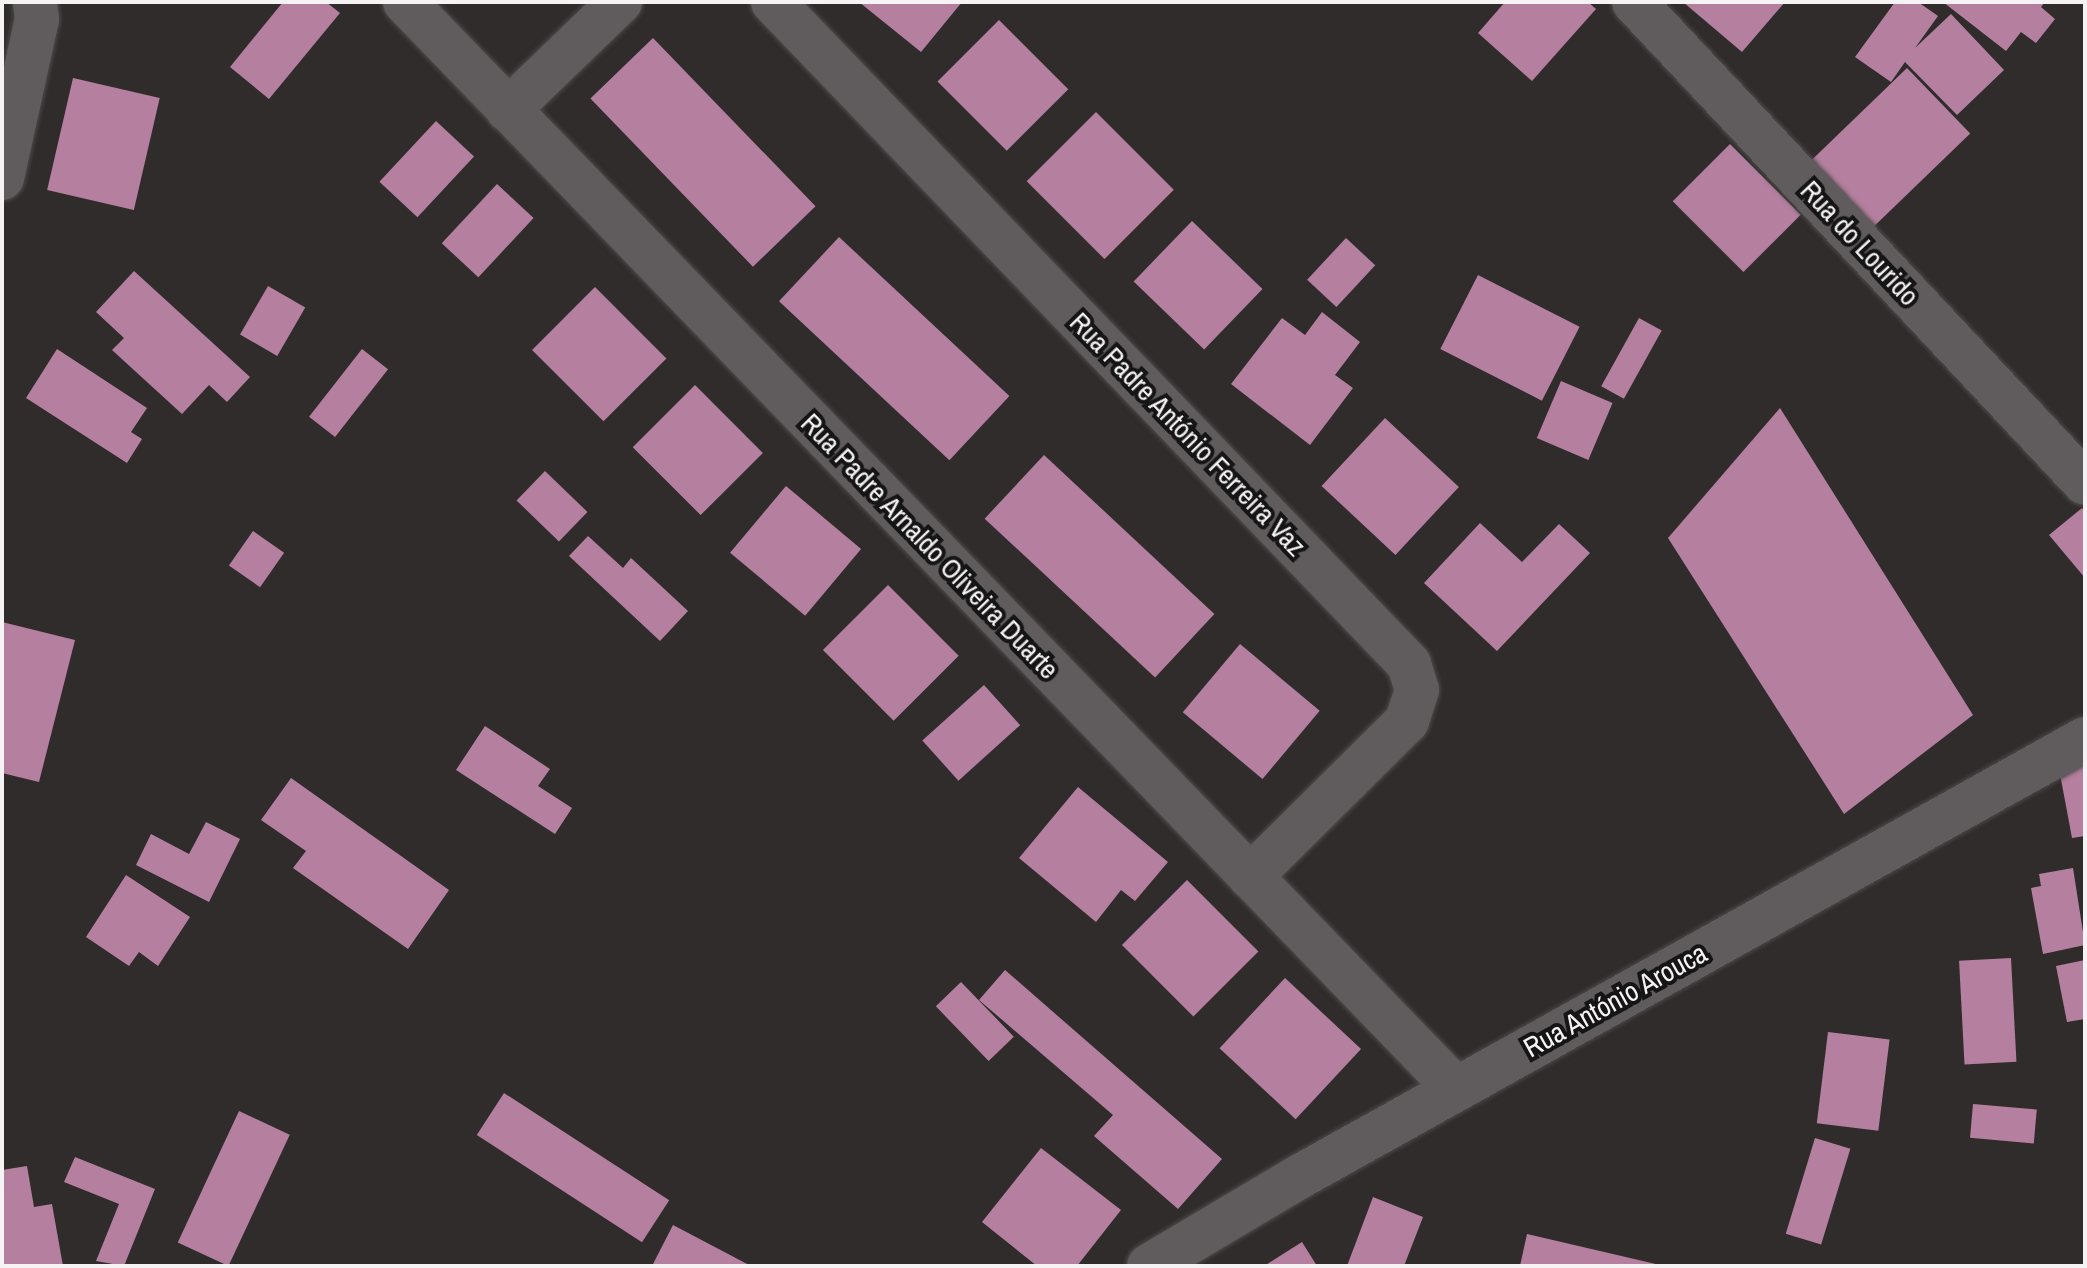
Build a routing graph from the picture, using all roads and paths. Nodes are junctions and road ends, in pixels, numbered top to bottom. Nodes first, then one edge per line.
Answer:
1 (35, 2) edge
2 (405, 2) edge
3 (620, 2) edge
4 (773, 2) edge
5 (1634, 2) edge
6 (508, 110) junction
7 (2, 178) edge
8 (2085, 483) edge
9 (2085, 739) edge
10 (1250, 877) junction
11 (1456, 1089) junction
12 (1149, 1266) edge

1 - 7 street
2 - 6 street, Rua Padre Arnaldo Oliveira Duarte
3 - 6 street
4 - 10 street, Rua Padre António Ferreira Vaz
5 - 8 street, Rua do Lourido
6 - 10 street, Rua Padre Arnaldo Oliveira Duarte
9 - 11 street, Rua António Arouca
10 - 11 street, Rua Padre Arnaldo Oliveira Duarte
11 - 12 street, Rua António Arouca

